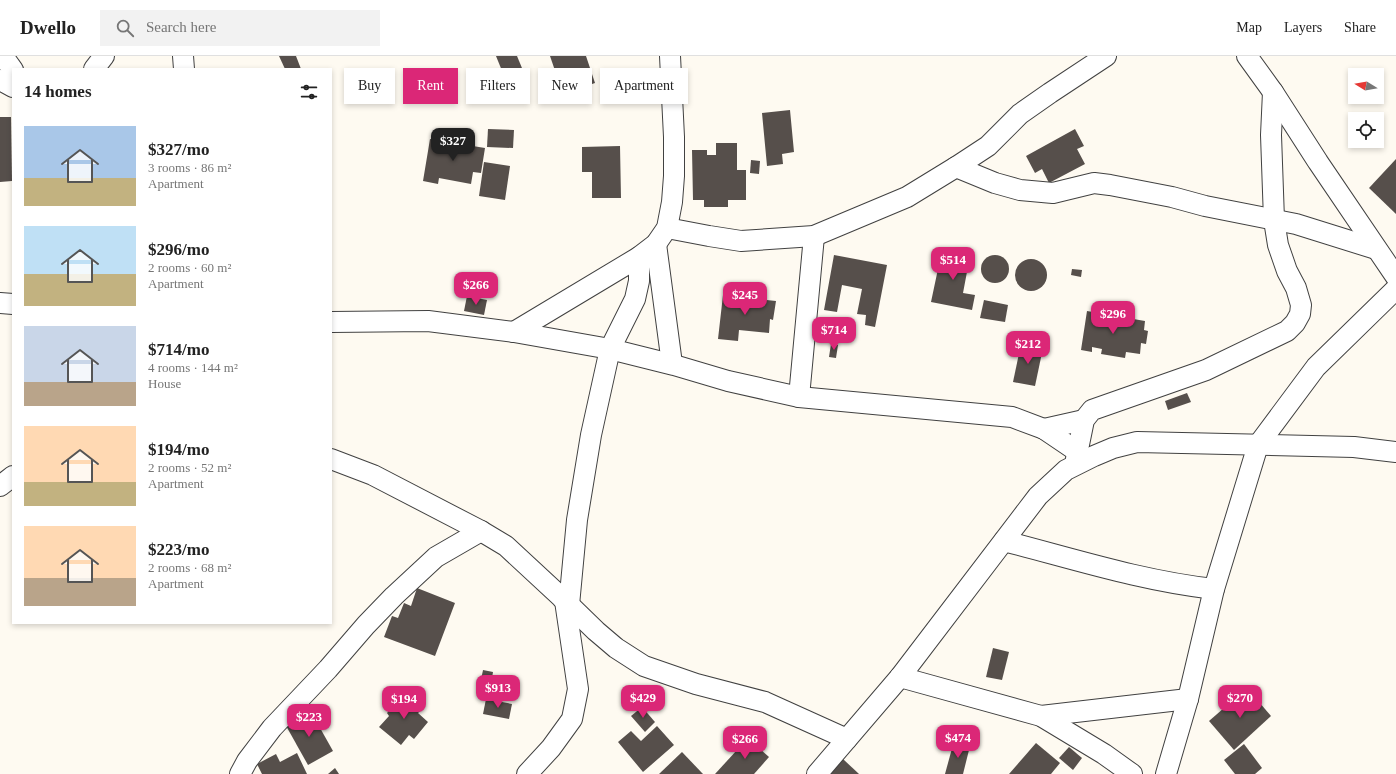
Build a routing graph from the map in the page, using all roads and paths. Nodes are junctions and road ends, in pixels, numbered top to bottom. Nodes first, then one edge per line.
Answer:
1 (3, 56) edge
2 (104, 56) edge
3 (183, 56) edge
4 (670, 56) edge
5 (1106, 56) edge
6 (1247, 56) edge
7 (95, 68) edge
8 (184, 68) edge
9 (12, 69) edge
10 (0, 80) edge
11 (12, 86) edge
12 (1273, 92) junction
13 (956, 168) junction
14 (1274, 220) junction
15 (662, 236) junction
16 (814, 236) junction
17 (1376, 249) junction
18 (639, 257) junction
19 (1396, 278) edge
20 (1396, 289) edge
21 (0, 303) edge
22 (12, 304) edge
23 (332, 322) edge
24 (514, 332) junction
25 (610, 349) junction
26 (672, 364) junction
27 (799, 397) junction
28 (1084, 420) junction
29 (1044, 429) junction
30 (1258, 445) junction
31 (1396, 452) edge
32 (332, 458) edge
33 (1076, 459) junction
34 (12, 477) edge
35 (0, 486) edge
36 (481, 531) junction
37 (1004, 541) junction
38 (1214, 589) junction
39 (567, 603) junction
40 (900, 677) junction
41 (1188, 699) junction
42 (1041, 716) junction
43 (847, 739) junction
44 (240, 774) edge
45 (527, 774) edge
46 (817, 774) edge
47 (1132, 774) edge
48 (1166, 774) edge

1 - 9 street
2 - 7 street
3 - 8 street
4 - 15 street
5 - 13 street
6 - 12 street
10 - 11 street
12 - 14 street
12 - 17 street
13 - 14 street
13 - 16 street
14 - 17 street
14 - 28 street
15 - 16 street
15 - 18 street
15 - 26 street
16 - 27 street
17 - 19 street
18 - 24 street
18 - 25 street
20 - 30 street
21 - 22 street
23 - 24 street
24 - 25 street
25 - 26 street
25 - 39 street
26 - 27 street
27 - 29 street
28 - 29 street
28 - 33 street
29 - 33 street
30 - 31 street
30 - 33 street
30 - 38 street
32 - 36 street
33 - 37 street
34 - 35 street
36 - 39 street
36 - 44 street
37 - 38 street
37 - 40 street
38 - 41 street
39 - 43 street
39 - 45 street
40 - 42 street
40 - 43 street
41 - 42 street
41 - 48 street
42 - 47 street
43 - 46 street

